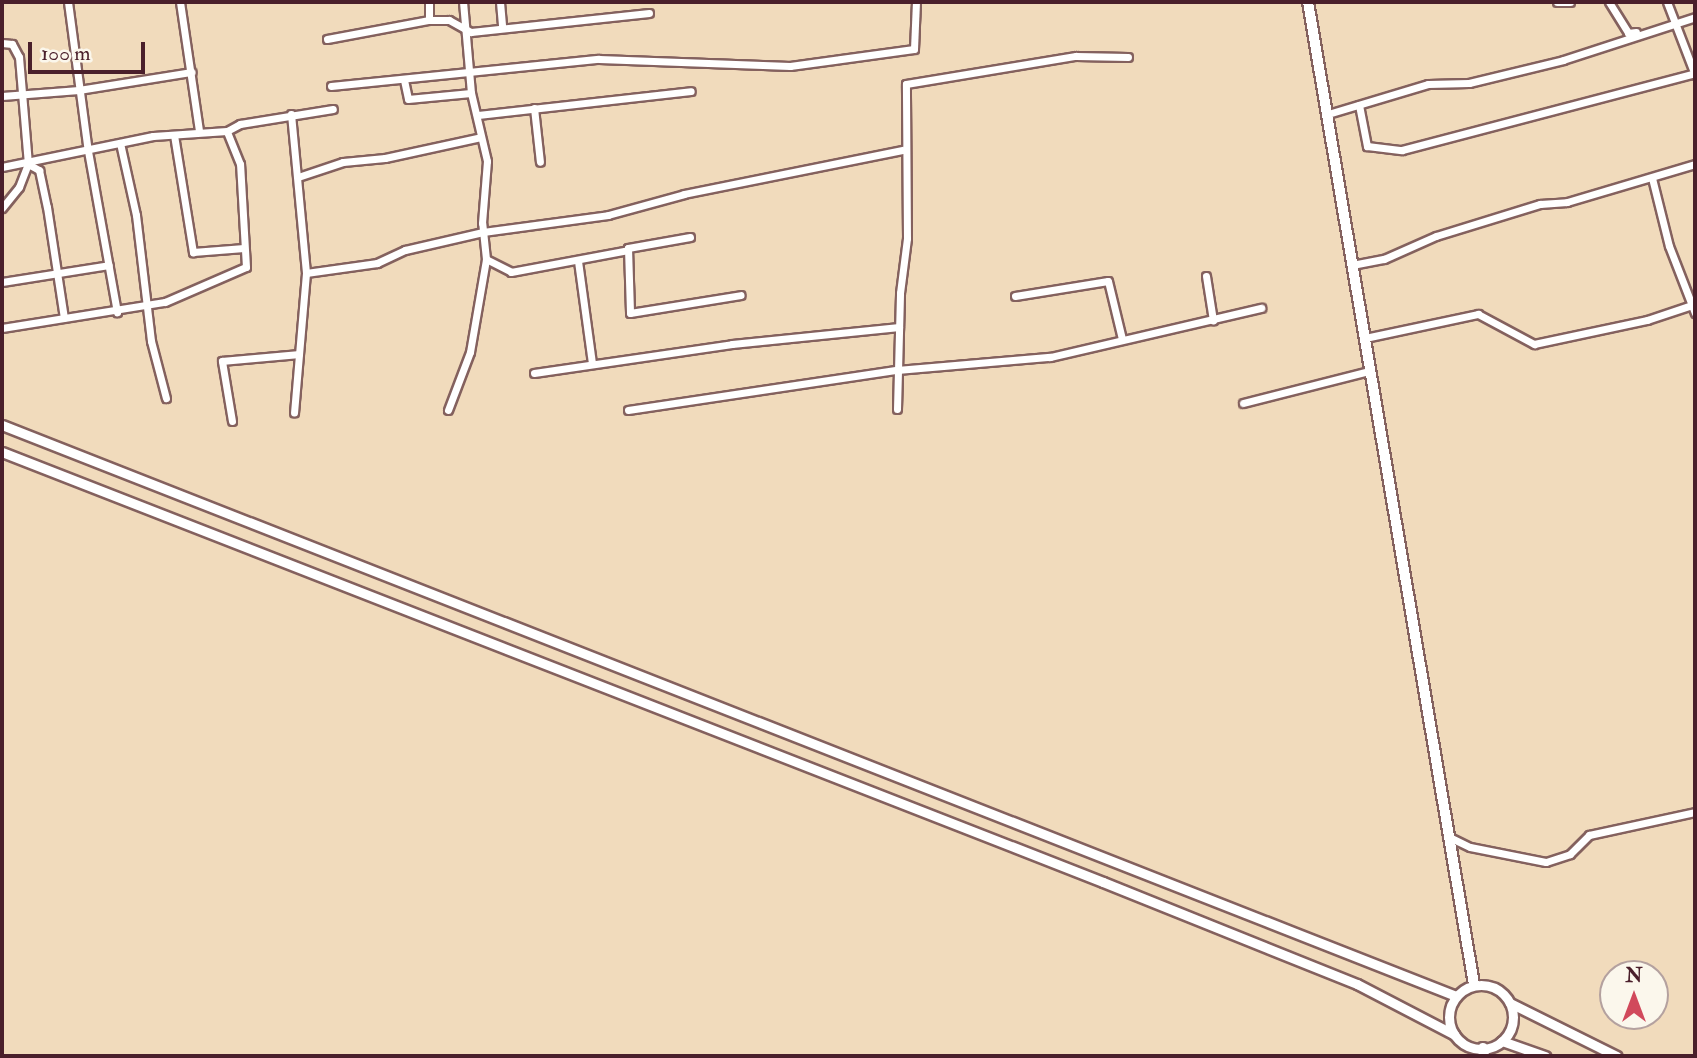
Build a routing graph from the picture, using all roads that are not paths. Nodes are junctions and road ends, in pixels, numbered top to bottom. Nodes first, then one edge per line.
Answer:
1 (68, 2) edge
2 (180, 2) edge
3 (429, 2) edge
4 (463, 2) edge
5 (500, 2) edge
6 (916, 2) edge
7 (1308, 2) edge
8 (1557, 2) edge
9 (1570, 2) edge
10 (1609, 2) edge
11 (1667, 2) edge
12 (649, 13) dead end
13 (1695, 17) edge
14 (429, 20) junction
15 (1673, 24) junction
16 (463, 25) junction
17 (502, 27) junction
18 (327, 39) dead end
19 (2, 43) edge
20 (1128, 57) dead end
21 (192, 72) junction
22 (469, 72) junction
23 (1695, 74) edge
24 (404, 80) junction
25 (331, 86) dead end
26 (79, 90) junction
27 (691, 91) dead end
28 (471, 93) junction
29 (2, 96) edge
30 (21, 96) junction
31 (1359, 105) junction
32 (534, 108) junction
33 (333, 109) dead end
34 (291, 114) junction
35 (1328, 114) junction
36 (478, 115) junction
37 (199, 130) junction
38 (227, 131) junction
39 (174, 135) junction
40 (481, 136) junction
41 (121, 143) junction
42 (904, 150) junction
43 (88, 151) junction
44 (540, 162) dead end
45 (28, 164) junction
46 (1695, 164) edge
47 (2, 167) edge
48 (298, 177) junction
49 (1653, 178) junction
50 (2, 208) edge
51 (483, 232) junction
52 (690, 237) dead end
53 (244, 248) junction
54 (628, 250) junction
55 (486, 259) junction
56 (578, 261) junction
57 (109, 265) junction
58 (1352, 265) junction
59 (306, 273) junction
60 (56, 274) junction
61 (1206, 276) dead end
62 (2, 282) edge
63 (741, 295) dead end
64 (1015, 296) dead end
65 (145, 305) junction
66 (1261, 308) dead end
67 (1694, 309) edge
68 (117, 312) junction
69 (64, 317) junction
70 (1213, 320) junction
71 (899, 327) junction
72 (2, 328) edge
73 (1365, 338) junction
74 (1122, 339) junction
75 (299, 354) junction
76 (592, 363) junction
77 (897, 370) junction
78 (1369, 371) junction
79 (534, 373) dead end
80 (166, 397) dead end
81 (1242, 403) dead end
82 (897, 409) dead end
83 (448, 410) dead end
84 (628, 410) dead end
85 (294, 412) dead end
86 (232, 421) dead end
87 (2, 425) edge
88 (2, 452) edge
89 (1695, 812) edge
90 (1447, 835) junction
91 (1474, 985) junction
92 (1457, 996) junction
93 (1510, 1003) junction
94 (1455, 1035) junction
95 (1502, 1041) junction
96 (1484, 1052) edge
97 (1545, 1056) edge
98 (1616, 1056) edge

1 - 26 street
2 - 21 street
3 - 14 street
4 - 16 street
5 - 17 street
6 - 22 street
7 - 35 main road
8 - 9 street
10 - 15 street
11 - 15 street
12 - 17 street
13 - 15 street
14 - 16 street
14 - 18 street
15 - 23 street
15 - 31 street
16 - 17 street
16 - 22 street
19 - 30 street
20 - 42 street
21 - 26 street
21 - 37 street
22 - 24 street
22 - 28 street
23 - 31 street
24 - 25 street
24 - 28 street
26 - 30 street
26 - 43 street
27 - 32 street
28 - 36 street
29 - 30 street
30 - 45 street
31 - 35 street
32 - 36 street
32 - 44 street
33 - 34 street
34 - 38 street
34 - 48 street
35 - 58 main road
36 - 40 street
37 - 38 street
37 - 39 street
38 - 53 street
39 - 41 street
39 - 53 street
40 - 48 street
40 - 51 street
41 - 43 street
41 - 65 street
42 - 51 street
42 - 71 street
43 - 45 street
43 - 57 street
45 - 47 street
45 - 50 street
45 - 60 street
46 - 49 street
48 - 59 street
49 - 58 street
49 - 67 street
51 - 55 street
51 - 59 street
52 - 54 street
53 - 65 street
54 - 56 street
54 - 63 street
55 - 56 street
55 - 83 street
56 - 76 street
57 - 60 street
57 - 68 street
58 - 73 main road
59 - 75 street
60 - 62 street
60 - 69 street
61 - 70 street
64 - 74 street
65 - 68 street
65 - 80 street
66 - 70 street
67 - 73 street
68 - 69 street
69 - 72 street
70 - 74 street
71 - 76 street
71 - 77 street
73 - 78 main road
74 - 77 street
75 - 85 street
75 - 86 street
76 - 79 street
77 - 82 street
77 - 84 street
78 - 81 street
78 - 90 main road
87 - 92 street
88 - 94 street
89 - 90 street
90 - 91 main road
91 - 92 street
91 - 93 street
92 - 94 street
93 - 95 street
93 - 98 street
94 - 96 street
95 - 96 street
95 - 97 street

